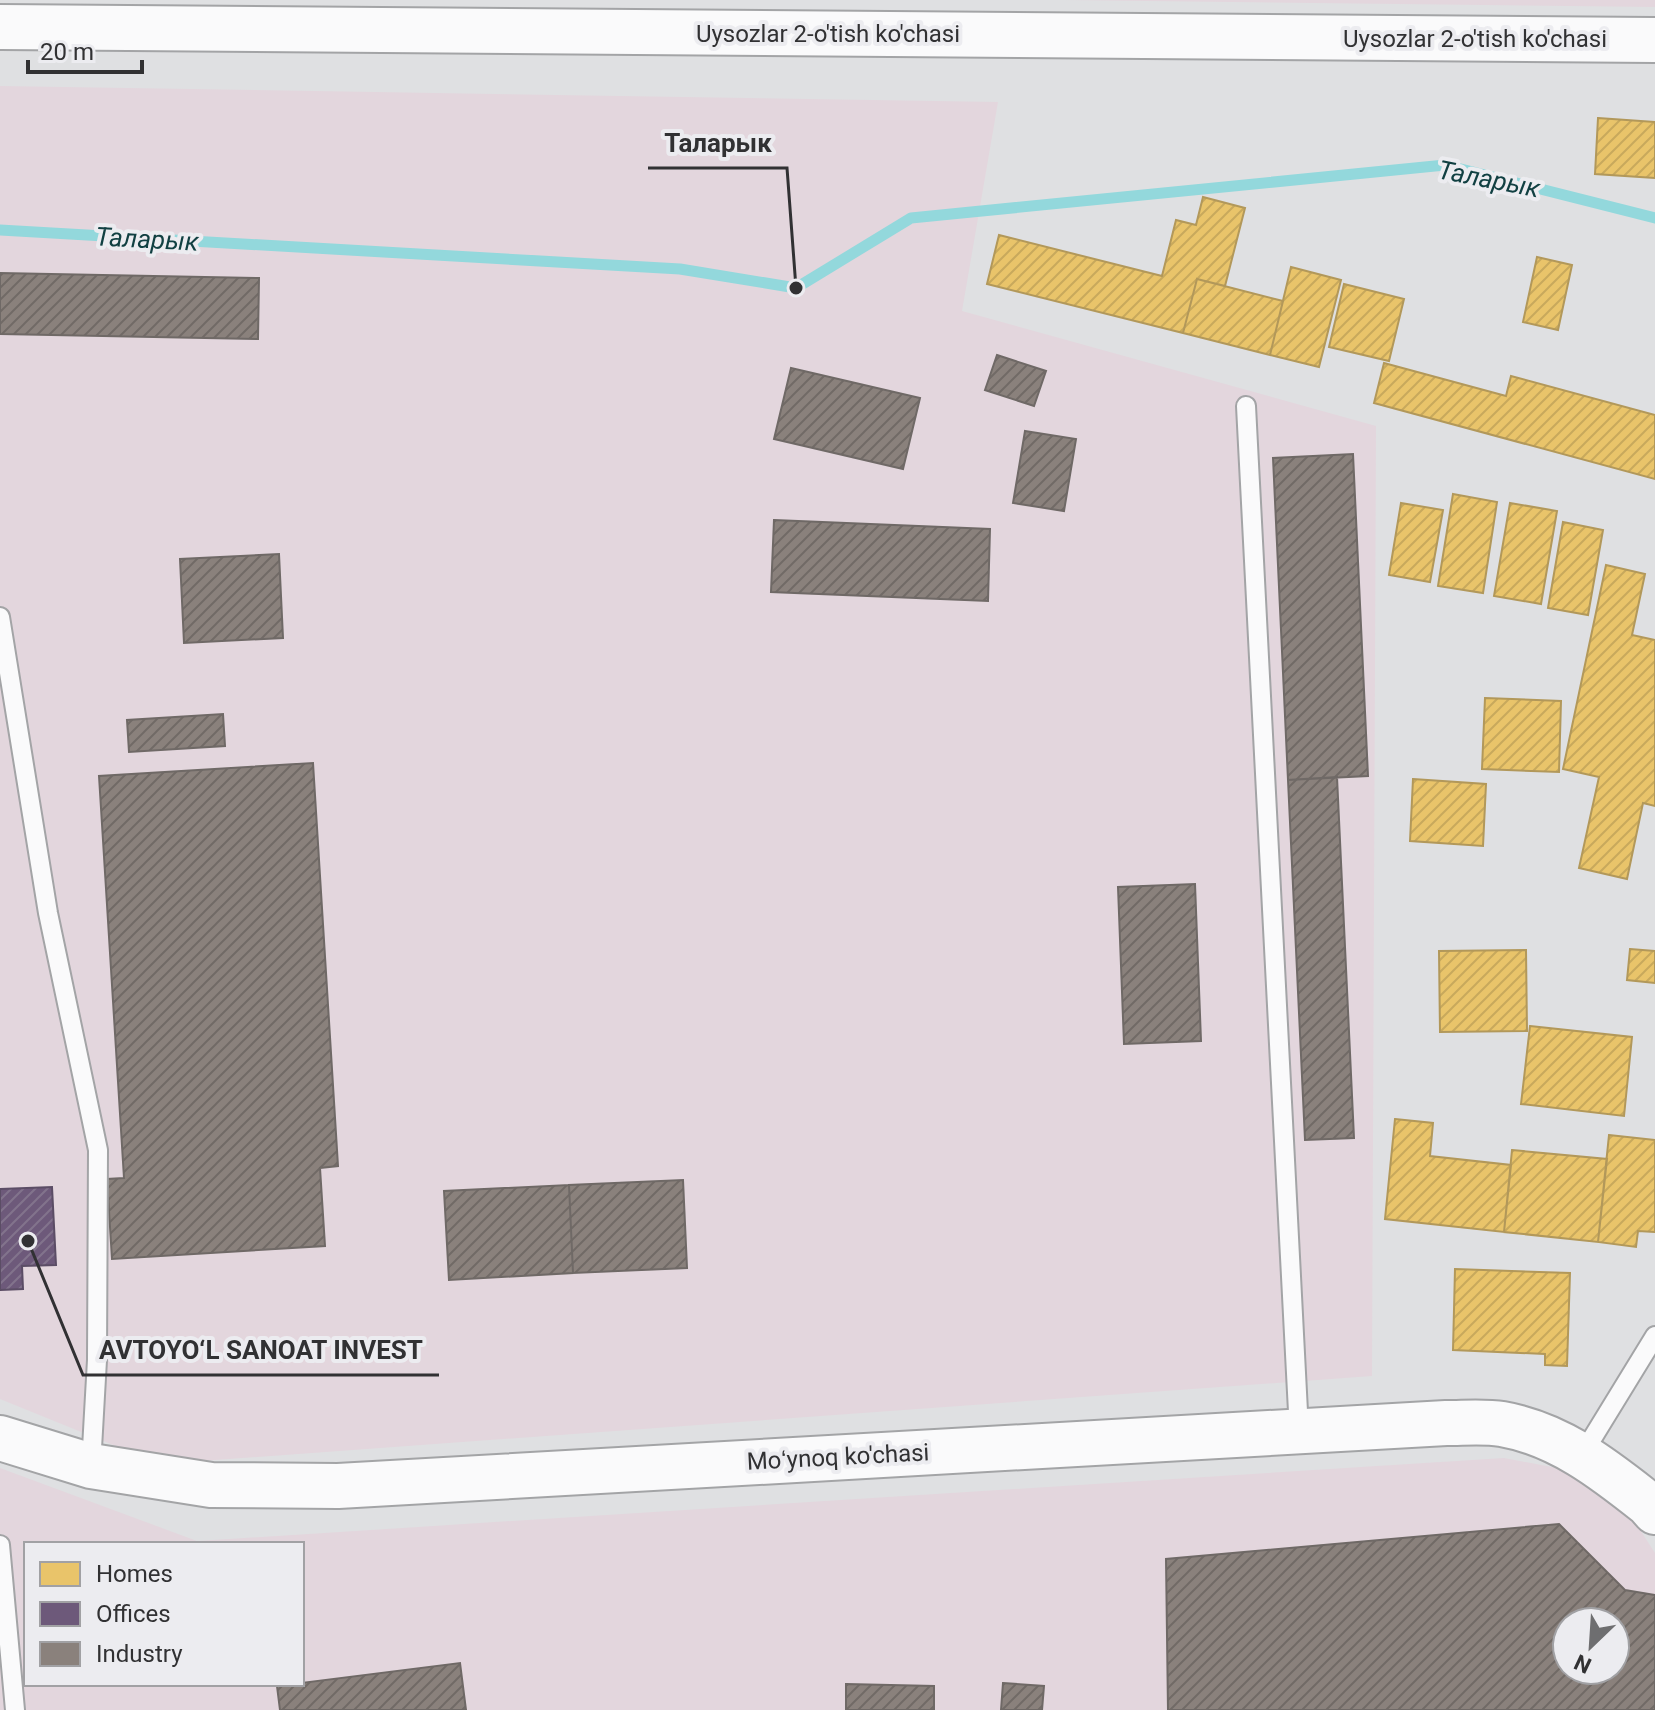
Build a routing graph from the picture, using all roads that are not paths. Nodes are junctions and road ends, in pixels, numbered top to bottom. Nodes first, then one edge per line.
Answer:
1 (0, 27) edge
2 (1655, 40) edge
3 (1246, 406) dead end
4 (0, 617) edge
5 (1655, 1336) edge
6 (1299, 1431) junction
7 (0, 1438) edge
8 (1582, 1455) junction
9 (91, 1466) junction
10 (1655, 1512) edge
11 (0, 1545) edge
12 (15, 1710) edge

1 - 2 street, Uysozlar 2-o'tish ko'chasi
3 - 6 lane
4 - 9 lane
5 - 8 lane
6 - 8 street, Moʻynoq ko'chasi
6 - 9 street, Moʻynoq ko'chasi
7 - 9 street, Moʻynoq ko'chasi
8 - 10 street, Moʻynoq ko'chasi
11 - 12 lane

